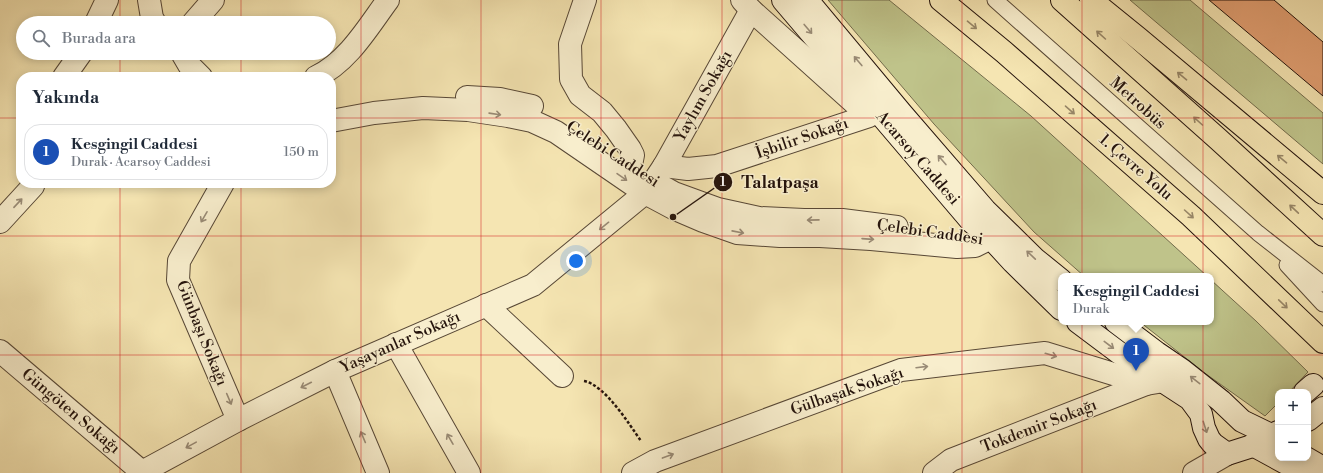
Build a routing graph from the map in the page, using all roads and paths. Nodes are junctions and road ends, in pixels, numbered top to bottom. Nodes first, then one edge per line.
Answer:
1 (107, 0) edge
2 (149, 0) edge
3 (164, 0) edge
4 (213, 0) edge
5 (388, 0) edge
6 (585, 0) edge
7 (783, 0) edge
8 (807, 0) edge
9 (942, 0) edge
10 (995, 0) edge
11 (1062, 0) edge
12 (1091, 0) edge
13 (747, 5) edge
14 (99, 16) edge
15 (152, 16) edge
16 (168, 16) edge
17 (199, 16) edge
18 (76, 60) edge
19 (174, 60) edge
20 (186, 60) edge
21 (68, 72) edge
22 (183, 72) edge
23 (196, 72) edge
24 (326, 72) edge
25 (336, 105) edge
26 (336, 120) edge
27 (631, 165) junction
28 (654, 180) junction
29 (32, 188) edge
30 (221, 188) edge
31 (1323, 193) edge
32 (0, 222) edge
33 (998, 234) junction
34 (1258, 234) junction
35 (1323, 235) edge
36 (1058, 278) edge
37 (1323, 284) edge
38 (1323, 304) edge
39 (486, 305) junction
40 (1058, 306) edge
41 (1082, 325) edge
42 (1120, 325) edge
43 (1323, 342) edge
44 (396, 344) junction
45 (0, 351) edge
46 (335, 371) junction
47 (562, 376) joint
48 (1155, 383) junction
49 (1323, 408) edge
50 (1311, 418) edge
51 (238, 420) junction
52 (1272, 435) edge
53 (1227, 454) junction
54 (655, 460) junction
55 (1311, 461) edge
56 (1323, 468) edge
57 (142, 472) edge
58 (378, 473) edge
59 (470, 473) edge
60 (633, 473) edge
61 (934, 473) edge
62 (1194, 473) edge
63 (1304, 473) edge

1 - 14 street
2 - 15 street
3 - 16 street
4 - 17 street
5 - 24 street
6 - 27 street
7 -> 33 street, Acarsoy Caddesi
33 -> 8 street, Acarsoy Caddesi
9 -> 43 highway, 1. Çevre Yolu
10 - 34 lane, Metrobüs
35 -> 11 highway
31 -> 12 highway
13 - 28 street, Yaylım Sokağı
13 - 28 street, İşbilir Sokağı
18 - 21 street
19 - 22 street
20 - 23 street
25 - 27 street, Çelebi Caddesi
26 -> 28 street, Çelebi Caddesi
27 - 28 street, Çelebi Caddesi
28 - 33 street, Çelebi Caddesi
28 -> 39 street, Yaşayanlar Sokağı
32 -> 29 street
30 -> 51 street, Günbaşı Sokağı
36 -> 33 street, Acarsoy Caddesi
33 - 40 street, Acarsoy Caddesi
34 - 37 lane, Metrobüs
34 - 38 lane, Metrobüs
39 - 44 street, Yaşayanlar Sokağı
39 - 47 street
41 -> 48 street
52 -> 42 street
44 - 46 street, Yaşayanlar Sokağı
59 -> 44 street
45 - 57 street, Güngöten Sokağı
46 -> 51 street, Yaşayanlar Sokağı
58 -> 46 street
47 - 54 path
48 -> 53 street
54 -> 48 street, Gülbaşak Sokağı
48 - 61 street, Tokdemir Sokağı
49 - 50 street
51 -> 57 street, Yaşayanlar Sokağı
52 - 53 street
52 - 63 street
53 - 62 street
54 - 60 street, Gülbaşak Sokağı
55 - 56 street

